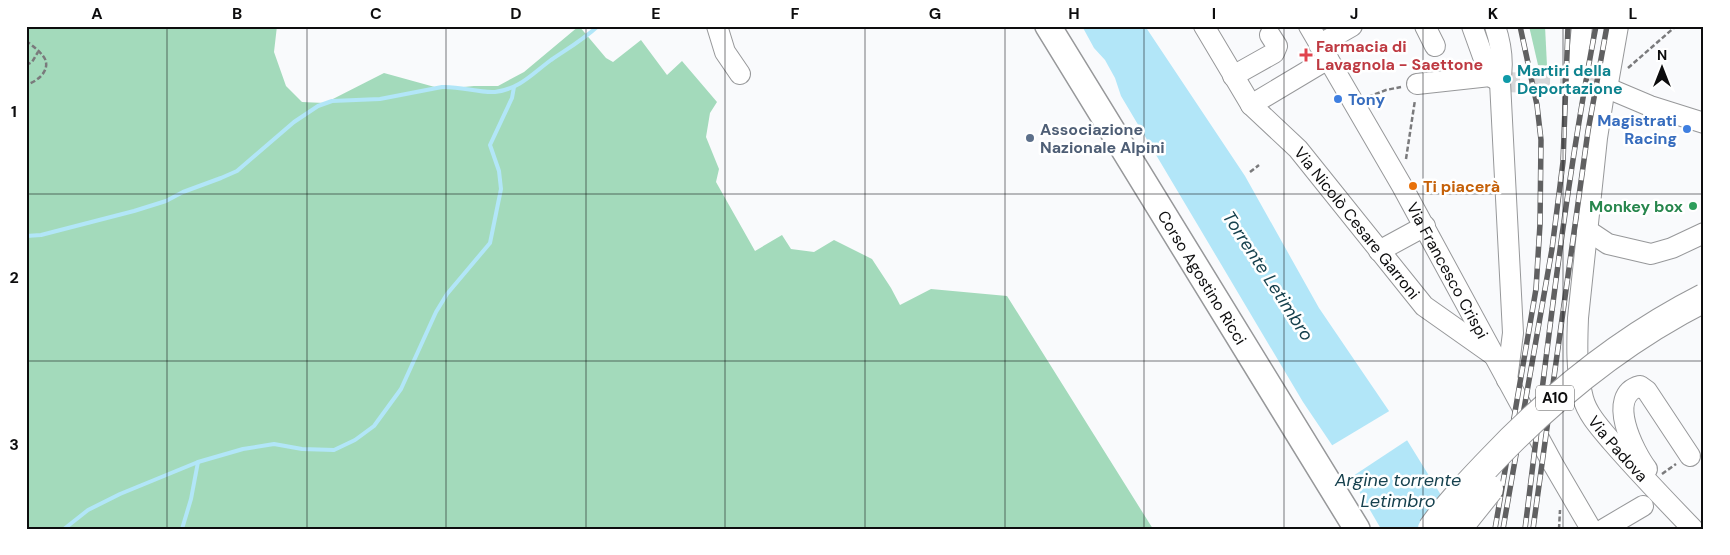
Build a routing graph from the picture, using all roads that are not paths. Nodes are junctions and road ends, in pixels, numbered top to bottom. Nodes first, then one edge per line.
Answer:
1 (717, 26) edge
2 (1048, 26) edge
3 (1204, 26) edge
4 (1309, 26) edge
5 (1352, 26) edge
6 (1425, 26) edge
7 (1472, 26) edge
8 (1495, 26) edge
9 (1582, 26) edge
10 (1618, 26) edge
11 (1270, 35) dead end
12 (1435, 46) dead end
13 (1324, 52) junction
14 (740, 74) dead end
15 (1233, 76) junction
16 (1495, 79) junction
17 (1417, 84) road end
18 (1576, 85) dead end
19 (1607, 85) junction
20 (1251, 105) junction
21 (1704, 123) edge
22 (1424, 226) junction
23 (1587, 230) junction
24 (1704, 233) edge
25 (1380, 251) junction
26 (1704, 298) edge
27 (1704, 319) edge
28 (1495, 356) junction
29 (1507, 380) junction
30 (1690, 456) road end
31 (1658, 487) junction
32 (1643, 506) dead end
33 (1357, 529) edge
34 (1432, 529) edge
35 (1456, 529) edge
36 (1591, 529) edge
37 (1604, 529) edge
38 (1693, 529) edge

1 - 14 street
2 - 33 main road, Corso Agostino Ricci
3 - 15 street, Via Nicolò Cesare Garroni
4 - 13 street, Via Francesco Crispi
5 - 13 street
6 - 12 street
7 - 16 street
8 - 16 street
9 - 18 street
10 - 19 street, Via Padova
11 - 15 street
13 - 20 street
13 - 22 street, Via Francesco Crispi
15 - 20 street, Via Nicolò Cesare Garroni
16 - 17 street
16 - 29 street
19 - 21 street
19 - 23 street, Via Padova
20 - 25 street, Via Nicolò Cesare Garroni
22 - 25 street
22 - 28 street, Via Francesco Crispi
23 - 24 street
23 - 31 street, Via Padova
25 - 28 street, Via Nicolò Cesare Garroni
26 - 34 highway, A10, bridge
27 - 35 highway, A10, bridge
28 - 29 street, Via Francesco Crispi
29 - 36 street, Via Francesco Crispi
30 - 31 street
31 - 38 street, Via Padova
32 - 37 street

